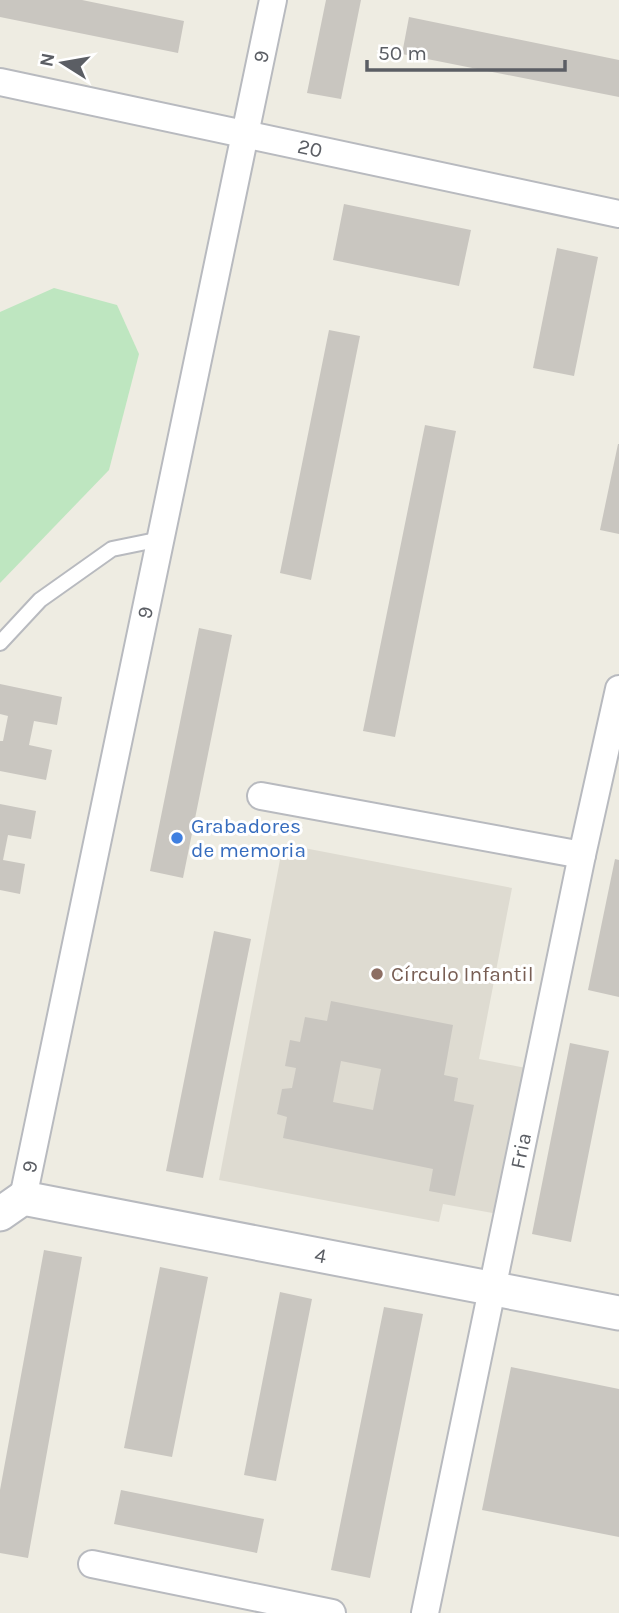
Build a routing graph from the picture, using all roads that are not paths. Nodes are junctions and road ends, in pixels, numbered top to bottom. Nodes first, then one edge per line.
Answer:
1 (273, 0) edge
2 (0, 82) edge
3 (245, 136) junction
4 (619, 214) edge
5 (160, 539) junction
6 (0, 643) edge
7 (619, 689) edge
8 (261, 796) dead end
9 (582, 855) junction
10 (11, 1206) edge
11 (493, 1289) junction
12 (619, 1313) edge
13 (92, 1564) dead end
14 (332, 1613) edge
15 (425, 1613) edge

1 - 3 street, 9
2 - 3 street, 20
3 - 4 street, 20
3 - 5 street, 9
5 - 6 lane
5 - 10 street, 9
7 - 9 street, Fria
8 - 9 street
9 - 11 street, Fria
10 - 11 street, 4
11 - 12 street, 4
11 - 15 street, Fria
13 - 14 street

